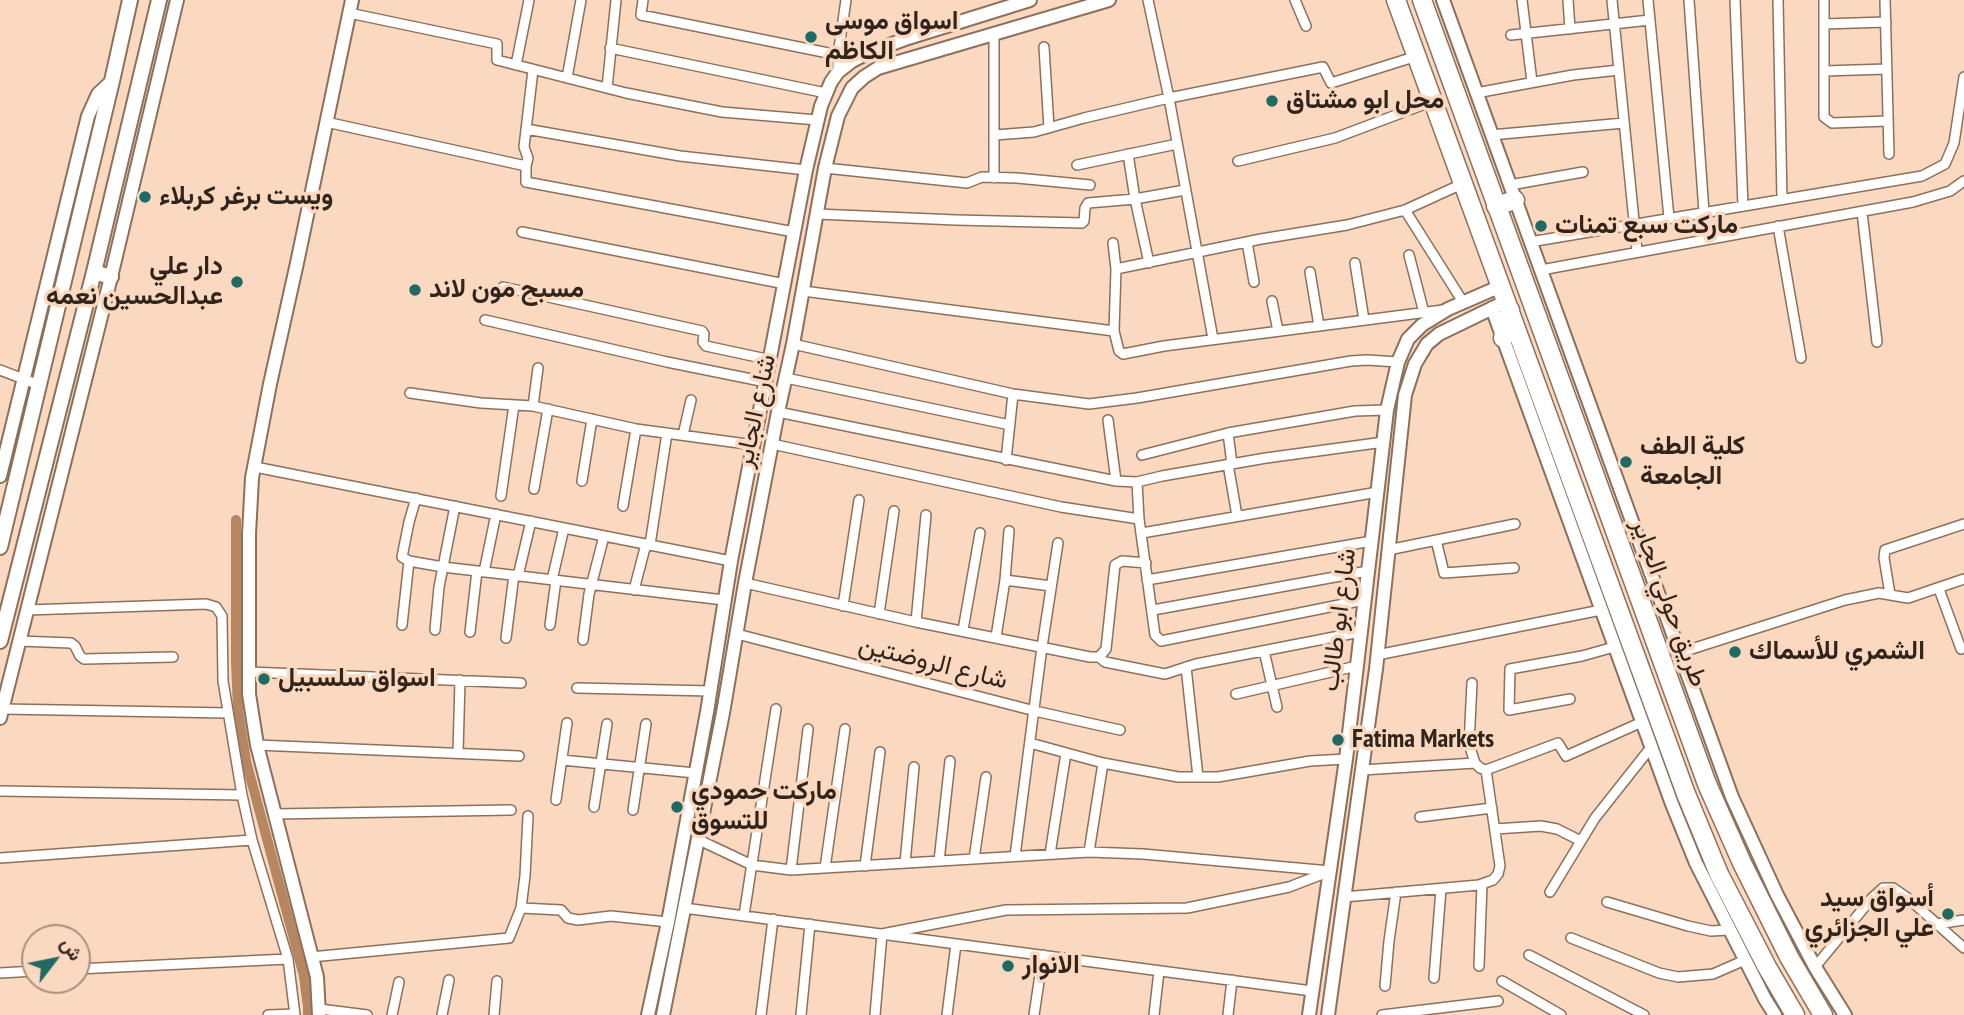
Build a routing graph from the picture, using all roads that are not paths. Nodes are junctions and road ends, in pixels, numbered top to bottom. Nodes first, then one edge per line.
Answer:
1 (130, 0) edge
2 (159, 0) edge
3 (177, 0) edge
4 (529, 0) edge
5 (581, 0) edge
6 (616, 0) edge
7 (643, 0) edge
8 (846, 0) edge
9 (1030, 0) edge
10 (1109, 0) edge
11 (1148, 0) edge
12 (1295, 0) edge
13 (1396, 0) edge
14 (1422, 0) edge
15 (1443, 0) edge
16 (1522, 0) edge
17 (1568, 0) edge
18 (1612, 0) edge
19 (1648, 0) edge
20 (1689, 0) edge
21 (1735, 0) edge
22 (1778, 0) edge
23 (1824, 0) edge
24 (1885, 0) edge
25 (1093, 2) edge
26 (351, 7) edge
27 (1650, 20) junction
28 (1886, 22) junction
29 (1615, 24) junction
30 (1824, 24) junction
31 (1306, 26) dead end
32 (1570, 29) junction
33 (994, 34) junction
34 (1527, 34) junction
35 (1511, 36) dead end
36 (1044, 47) dead end
37 (610, 48) junction
38 (838, 55) junction
39 (1417, 56) junction
40 (516, 65) junction
41 (1887, 69) junction
42 (533, 70) junction
43 (1619, 70) junction
44 (1824, 71) junction
45 (838, 72) junction
46 (1964, 77) edge
47 (567, 78) junction
48 (112, 81) junction
49 (1532, 82) junction
50 (607, 88) junction
51 (826, 93) junction
52 (1476, 93) junction
53 (1169, 98) junction
54 (1433, 101) junction
55 (817, 120) junction
56 (1888, 121) junction
57 (326, 122) junction
58 (1624, 123) junction
59 (1049, 128) junction
60 (526, 129) junction
61 (995, 135) junction
62 (1491, 135) junction
63 (1177, 144) junction
64 (1128, 154) junction
65 (1889, 154) dead end
66 (1238, 161) dead end
67 (1077, 165) dead end
68 (526, 166) junction
69 (825, 168) junction
70 (806, 170) junction
71 (1583, 172) dead end
72 (994, 178) junction
73 (1964, 181) edge
74 (1462, 184) junction
75 (1090, 185) dead end
76 (1185, 190) junction
77 (1512, 193) junction
78 (1135, 199) junction
79 (1782, 199) junction
80 (1496, 206) junction
81 (1743, 206) junction
82 (1405, 210) junction
83 (1704, 212) junction
84 (1862, 212) junction
85 (817, 214) junction
86 (1670, 218) junction
87 (1634, 223) junction
88 (1778, 226) junction
89 (522, 232) dead end
90 (794, 232) junction
91 (1247, 242) junction
92 (1530, 242) junction
93 (1113, 243) dead end
94 (1637, 251) junction
95 (1197, 253) junction
96 (1409, 255) dead end
97 (1149, 263) junction
98 (1355, 263) dead end
99 (1116, 269) junction
100 (1541, 270) junction
101 (94, 272) junction
102 (1310, 272) dead end
103 (111, 277) junction
104 (1254, 282) dead end
105 (785, 284) junction
106 (503, 287) dead end
107 (803, 291) junction
108 (1272, 301) dead end
109 (1466, 301) junction
110 (1502, 301) junction
111 (1448, 310) junction
112 (1424, 313) junction
113 (1476, 314) junction
114 (485, 320) dead end
115 (1364, 320) junction
116 (1319, 326) junction
117 (1114, 331) junction
118 (1278, 331) junction
119 (1503, 338) joint
120 (1213, 339) junction
121 (1877, 342) dead end
122 (793, 344) junction
123 (1801, 358) dead end
124 (771, 360) junction
125 (1398, 362) junction
126 (538, 368) dead end
127 (0, 370) edge
128 (786, 378) junction
129 (24, 380) junction
130 (766, 382) junction
131 (39, 385) junction
132 (410, 393) dead end
133 (1013, 394) junction
134 (1576, 396) junction
135 (691, 400) dead end
136 (514, 405) junction
137 (533, 406) junction
138 (548, 409) junction
139 (1387, 410) junction
140 (778, 412) junction
141 (592, 419) junction
142 (1108, 420) dead end
143 (1010, 425) junction
144 (636, 429) junction
145 (667, 433) junction
146 (1228, 433) junction
147 (683, 435) junction
148 (1384, 442) junction
149 (772, 444) junction
150 (754, 445) junction
151 (1142, 455) dead end
152 (1006, 460) junction
153 (1230, 464) junction
154 (255, 467) junction
155 (0, 475) edge
156 (582, 481) dead end
157 (1116, 481) junction
158 (1137, 482) junction
159 (534, 489) dead end
160 (1378, 492) junction
161 (501, 496) dead end
162 (416, 498) junction
163 (859, 500) dead end
164 (10, 505) junction
165 (455, 506) junction
166 (623, 506) dead end
167 (894, 510) dead end
168 (496, 514) junction
169 (926, 515) dead end
170 (32, 516) junction
171 (1237, 516) junction
172 (1139, 519) junction
173 (531, 521) junction
174 (1515, 524) dead end
175 (1964, 524) edge
176 (564, 528) junction
177 (1010, 531) dead end
178 (980, 533) dead end
179 (1142, 533) junction
180 (604, 536) junction
181 (1436, 540) junction
182 (1372, 541) junction
183 (1058, 543) dead end
184 (1, 545) edge
185 (648, 545) junction
186 (1388, 550) junction
187 (23, 552) junction
188 (409, 561) junction
189 (731, 561) junction
190 (1146, 563) junction
191 (443, 567) junction
192 (1514, 568) dead end
193 (481, 571) junction
194 (1368, 571) junction
195 (516, 576) junction
196 (1964, 579) edge
197 (554, 580) junction
198 (1005, 580) junction
199 (1147, 580) junction
200 (745, 583) junction
201 (592, 585) junction
202 (1051, 586) junction
203 (1939, 589) junction
204 (634, 590) junction
205 (1890, 594) junction
206 (724, 600) junction
207 (1364, 600) junction
208 (843, 606) junction
209 (1609, 608) junction
210 (27, 610) junction
211 (1153, 610) junction
212 (879, 614) junction
213 (916, 622) junction
214 (402, 625) dead end
215 (550, 625) dead end
216 (435, 630) dead end
217 (963, 630) junction
218 (470, 632) dead end
219 (1360, 632) junction
220 (737, 634) junction
221 (996, 637) junction
222 (506, 638) dead end
223 (583, 640) dead end
224 (0, 641) edge
225 (19, 641) junction
226 (1042, 647) junction
227 (1614, 647) junction
228 (1961, 649) dead end
229 (1264, 650) junction
230 (1679, 653) junction
231 (1377, 655) junction
232 (173, 657) dead end
233 (1099, 657) junction
234 (1357, 666) junction
235 (1186, 667) junction
236 (249, 672) junction
237 (460, 681) junction
238 (521, 683) dead end
239 (1472, 683) dead end
240 (1272, 685) junction
241 (577, 688) dead end
242 (710, 691) junction
243 (1236, 694) dead end
244 (1570, 699) dead end
245 (1686, 701) junction
246 (1277, 707) dead end
247 (776, 709) dead end
248 (1035, 711) junction
249 (707, 712) junction
250 (228, 713) junction
251 (723, 713) junction
252 (1, 714) edge
253 (1642, 722) junction
254 (567, 723) dead end
255 (607, 724) dead end
256 (646, 724) dead end
257 (808, 729) dead end
258 (845, 729) dead end
259 (1120, 730) dead end
260 (1030, 743) junction
261 (257, 745) junction
262 (1652, 746) junction
263 (880, 752) dead end
264 (458, 753) junction
265 (1066, 753) junction
266 (519, 756) dead end
267 (1346, 759) junction
268 (562, 760) junction
269 (950, 761) dead end
270 (1103, 763) junction
271 (1475, 763) junction
272 (600, 764) junction
273 (640, 767) junction
274 (914, 767) dead end
275 (1362, 770) junction
276 (1486, 770) junction
277 (695, 772) junction
278 (986, 777) dead end
279 (1198, 777) junction
280 (0, 791) edge
281 (242, 795) junction
282 (556, 800) dead end
283 (594, 807) dead end
284 (1492, 808) junction
285 (511, 810) dead end
286 (633, 810) dead end
287 (275, 814) junction
288 (528, 816) dead end
289 (1338, 817) junction
290 (1420, 817) dead end
291 (1355, 819) junction
292 (1495, 829) junction
293 (697, 839) junction
294 (252, 841) junction
295 (1581, 841) junction
296 (1089, 852) junction
297 (1050, 854) junction
298 (1016, 856) junction
299 (0, 858) edge
300 (974, 859) junction
301 (939, 861) junction
302 (905, 863) junction
303 (752, 865) junction
304 (865, 866) junction
305 (825, 868) junction
306 (791, 870) junction
307 (1330, 871) junction
308 (1482, 884) junction
309 (1441, 889) junction
310 (1396, 892) junction
311 (1550, 892) dead end
312 (1344, 897) junction
313 (1607, 902) dead end
314 (521, 908) junction
315 (684, 908) junction
316 (1766, 912) junction
317 (744, 915) junction
318 (773, 919) junction
319 (1964, 919) edge
320 (668, 922) junction
321 (810, 924) junction
322 (1937, 924) junction
323 (1736, 926) junction
324 (882, 934) junction
325 (1571, 938) dead end
326 (956, 944) junction
327 (1964, 948) edge
328 (1043, 955) junction
329 (1529, 955) dead end
330 (311, 957) junction
331 (1790, 957) junction
332 (288, 959) junction
333 (1745, 960) junction
334 (1479, 966) dead end
335 (1767, 967) junction
336 (91, 968) edge
337 (1815, 968) junction
338 (1159, 971) junction
339 (21, 972) edge
340 (0, 973) edge
341 (1433, 978) dead end
342 (449, 980) dead end
343 (1232, 980) junction
344 (497, 981) dead end
345 (1502, 981) dead end
346 (398, 982) dead end
347 (1385, 986) dead end
348 (1312, 991) junction
349 (1498, 1002) dead end
350 (320, 1012) edge
351 (295, 1014) edge
352 (268, 1015) edge
353 (367, 1015) edge
354 (392, 1015) edge
355 (442, 1015) edge
356 (494, 1015) edge
357 (649, 1015) edge
358 (663, 1015) edge
359 (761, 1015) edge
360 (801, 1015) edge
361 (875, 1015) edge
362 (947, 1015) edge
363 (1034, 1015) edge
364 (1154, 1015) edge
365 (1227, 1015) edge
366 (1309, 1015) edge
367 (1328, 1015) edge
368 (1382, 1015) edge
369 (1561, 1015) edge
370 (1644, 1015) edge
371 (1775, 1015) edge
372 (1794, 1015) edge
373 (1823, 1015) edge
374 (1844, 1015) edge

1 - 48 main road
2 - 101 main road
3 - 103 street
4 - 40 street
5 - 47 street
6 - 37 street
7 - 38 street
8 - 38 street
9 - 45 street, شارع الجاير
10 - 25 street, شارع الجاير
11 - 53 street
12 - 31 street
13 - 39 highway, طريق حولي الجاير
14 - 80 highway, طريق حولي الجاير
15 - 52 street
16 - 34 street
17 - 32 street
18 - 29 street
19 - 27 street
20 - 83 street
21 - 81 street
22 - 79 street
23 - 30 street
24 - 28 street
25 - 33 street, شارع الجاير
26 - 40 street
26 - 57 street
27 - 29 street
27 - 86 street
28 - 30 street
28 - 41 street
29 - 32 street
29 - 43 street
30 - 44 street
32 - 34 street
33 - 61 street
33 - 69 street, شارع الجاير
34 - 35 street
34 - 49 street
36 - 59 street
37 - 50 street
37 - 51 street
38 - 45 street
39 - 53 street
39 - 54 highway, طريق حولي الجاير
40 - 42 street
41 - 44 street
41 - 56 street
42 - 47 street
42 - 60 street
43 - 49 street
43 - 58 street
44 - 56 street
45 - 51 street, شارع الجاير
46 - 79 street
47 - 50 street
48 - 129 street
48 - 131 main road
49 - 52 street
50 - 55 street
51 - 55 street, شارع الجاير
52 - 62 street
53 - 59 street
53 - 63 street
54 - 66 street
54 - 74 highway, طريق حولي الجاير
55 - 70 street, شارع الجاير
56 - 65 street
57 - 68 street
57 - 154 street
58 - 62 street
58 - 87 street
59 - 61 street
60 - 68 street
60 - 70 street
61 - 72 street
62 - 77 street
63 - 64 street
63 - 76 street
64 - 67 street
64 - 78 street
68 - 90 street
69 - 72 street
69 - 85 street, شارع الجاير
70 - 90 street, شارع الجاير
71 - 77 street
72 - 75 street
73 - 84 street
74 - 82 street
74 - 110 highway, طريق حولي الجاير
76 - 78 street
76 - 95 street
77 - 80 highway
77 - 92 street
78 - 85 street
78 - 97 street
79 - 81 street
80 - 134 highway, طريق حولي الجاير
81 - 83 street
82 - 91 street
82 - 109 street
83 - 86 street
84 - 88 street
84 - 121 street
85 - 107 street, شارع الجاير
86 - 87 street
87 - 92 street
87 - 94 street
88 - 94 street
88 - 123 street
89 - 105 street
90 - 105 street, شارع الجاير
91 - 95 street
91 - 104 street
92 - 100 street
93 - 99 street
94 - 100 street
95 - 97 street
95 - 120 street
96 - 112 street
97 - 99 street
98 - 115 street
99 - 117 street
100 - 134 street
101 - 103 main road
101 - 170 main road
102 - 116 street
103 - 210 street
105 - 124 street, شارع الجاير
106 - 124 street
107 - 117 street
107 - 122 street, شارع الجاير
108 - 118 street
109 - 110 street, شارع ابو طالب
109 - 111 street, شارع ابو طالب
109 - 113 street
110 - 113 street, شارع ابو طالب
110 - 119 highway
110 - 209 highway, طريق حولي الجاير
111 - 112 street
111 - 125 street, شارع ابو طالب
112 - 115 street
113 - 186 street, شارع ابو طالب
114 - 130 street
115 - 116 street
116 - 118 street
117 - 120 street
118 - 120 street
119 - 209 street
122 - 128 street, شارع الجاير
122 - 133 street
124 - 130 street, شارع الجاير
125 - 133 street
125 - 139 street, شارع ابو طالب
126 - 137 street
127 - 129 street
128 - 140 street, شارع الجاير
128 - 143 street
129 - 131 street
129 - 155 street
130 - 150 street, شارع الجاير
131 - 164 main road
132 - 136 street
133 - 143 street
134 - 230 street
134 - 245 highway, طريق حولي الجاير
135 - 147 street
136 - 137 street
136 - 161 street
137 - 138 street
138 - 141 street
138 - 159 street
139 - 146 street
139 - 148 street, شارع ابو طالب
140 - 149 street, شارع الجاير
140 - 152 street
141 - 144 street
141 - 156 street
142 - 157 street
143 - 152 street
144 - 145 street
144 - 166 street
145 - 147 street
145 - 185 street
146 - 151 street
146 - 153 street
147 - 150 street
148 - 153 street
148 - 160 street, شارع ابو طالب
149 - 172 street
149 - 200 street, شارع الجاير
150 - 189 street, شارع الجاير
152 - 157 street
153 - 158 street
153 - 171 street
154 - 162 street
154 - 236 street
157 - 158 street
158 - 172 street
160 - 171 street
160 - 182 street, شارع ابو طالب
162 - 165 street
162 - 188 street
163 - 208 street
164 - 170 main road
164 - 184 main road
165 - 168 street
165 - 191 street
167 - 212 street
168 - 173 street
168 - 193 street
169 - 213 street
170 - 187 main road
171 - 179 street
172 - 179 street
173 - 176 street
173 - 195 street
174 - 181 street
175 - 205 street
176 - 180 street
176 - 197 street
177 - 198 street
178 - 217 street
179 - 190 street
180 - 185 street
180 - 201 street
181 - 186 street
181 - 192 street
182 - 194 street, شارع ابو طالب
182 - 199 street
183 - 202 street
184 - 187 main road
185 - 189 street
185 - 204 street
186 - 231 street, شارع ابو طالب
187 - 224 main road
188 - 191 street
188 - 214 street
189 - 206 street, شارع الجاير
190 - 199 street
190 - 233 street
191 - 193 street
191 - 216 street
193 - 195 street
193 - 218 street
194 - 207 street, شارع ابو طالب
194 - 211 street
195 - 197 street
195 - 222 street
196 - 203 street
197 - 201 street
197 - 215 street
198 - 202 street
198 - 221 street
199 - 211 street
200 - 208 street
200 - 220 street, شارع الجاير
201 - 204 street
201 - 223 street
202 - 226 street
203 - 205 street
203 - 228 street
204 - 206 street
205 - 230 street
206 - 242 street, شارع الجاير
207 - 211 street
207 - 219 street, شارع ابو طالب
208 - 212 street
209 - 227 street
209 - 231 street
209 - 323 highway, طريق حولي الجاير
210 - 225 street
210 - 250 street
212 - 213 street
213 - 217 street
217 - 221 street
219 - 229 street
219 - 234 street, شارع ابو طالب
220 - 248 street, شارع الروضتين
220 - 251 street, شارع الجاير
221 - 226 street
225 - 232 street
225 - 252 street
226 - 233 street
226 - 248 street
227 - 244 street
227 - 253 street
229 - 235 street
229 - 240 street
230 - 245 street
231 - 275 street, شارع ابو طالب
233 - 235 street
234 - 240 street
234 - 267 street, شارع ابو طالب
235 - 279 street
236 - 237 street
236 - 261 street
237 - 238 street
237 - 264 street
239 - 271 street
240 - 243 street
240 - 246 street
241 - 242 street
242 - 249 street, شارع الجاير
245 - 316 highway, طريق حولي الجاير
245 - 337 street
247 - 303 street
248 - 259 street, شارع الروضتين
248 - 260 street
249 - 251 street
249 - 277 street, شارع الجاير
250 - 252 street
250 - 281 street
251 - 293 street, شارع الجاير
253 - 262 street
253 - 276 street
254 - 268 street
255 - 272 street
256 - 273 street
257 - 306 street
258 - 305 street
260 - 265 street
260 - 298 street
261 - 264 street
261 - 287 street
262 - 295 street
262 - 323 street
263 - 304 street
264 - 266 street
265 - 270 street
265 - 297 street
267 - 279 street
267 - 289 street, شارع ابو طالب
268 - 272 street
268 - 282 street
269 - 301 street
270 - 279 street
270 - 296 street
271 - 275 street
271 - 276 street
272 - 273 street
272 - 283 street
273 - 277 street
273 - 286 street
274 - 302 street
275 - 291 street, شارع ابو طالب
276 - 284 street
277 - 320 street, شارع الجاير
278 - 300 street
280 - 281 street
281 - 294 street
284 - 290 street
284 - 292 street
285 - 287 street
287 - 330 street
288 - 314 street
289 - 291 street
289 - 307 street, شارع ابو طالب
291 - 312 street, شارع ابو طالب
292 - 295 street
292 - 308 street
293 - 303 street
293 - 315 street, شارع الجاير
294 - 299 street
294 - 332 street
295 - 311 street
296 - 297 street
296 - 307 street
297 - 298 street
298 - 300 street
300 - 301 street
301 - 302 street
302 - 304 street
303 - 306 street
303 - 317 street
304 - 305 street
305 - 306 street
307 - 324 street
307 - 348 street, شارع ابو طالب
308 - 309 street
308 - 334 street
309 - 310 street
309 - 341 street
310 - 312 street
310 - 347 street
312 - 367 street, شارع ابو طالب
313 - 323 street
314 - 320 street
314 - 330 street
315 - 317 street
315 - 358 street, شارع الجاير
316 - 323 highway
316 - 331 highway, طريق حولي الجاير
317 - 318 street
318 - 321 street
318 - 359 street
319 - 322 street
320 - 357 street, شارع الجاير
321 - 324 street
321 - 360 street
322 - 327 street
322 - 337 street
323 - 333 street
323 - 335 highway, طريق حولي الجاير
324 - 326 street
324 - 361 street
325 - 333 street
326 - 328 street
326 - 362 street
328 - 338 street
328 - 363 street
329 - 370 street
330 - 350 street
331 - 335 highway
331 - 373 highway, طريق حولي الجاير
332 - 336 street
332 - 351 street
333 - 371 street
335 - 372 highway, طريق حولي الجاير
337 - 374 street
338 - 343 street
338 - 364 street
339 - 340 street
342 - 355 street
343 - 348 street
343 - 365 street
344 - 356 street
345 - 369 street
346 - 354 street
348 - 366 street, شارع ابو طالب
349 - 368 street
350 - 353 street
351 - 352 street

